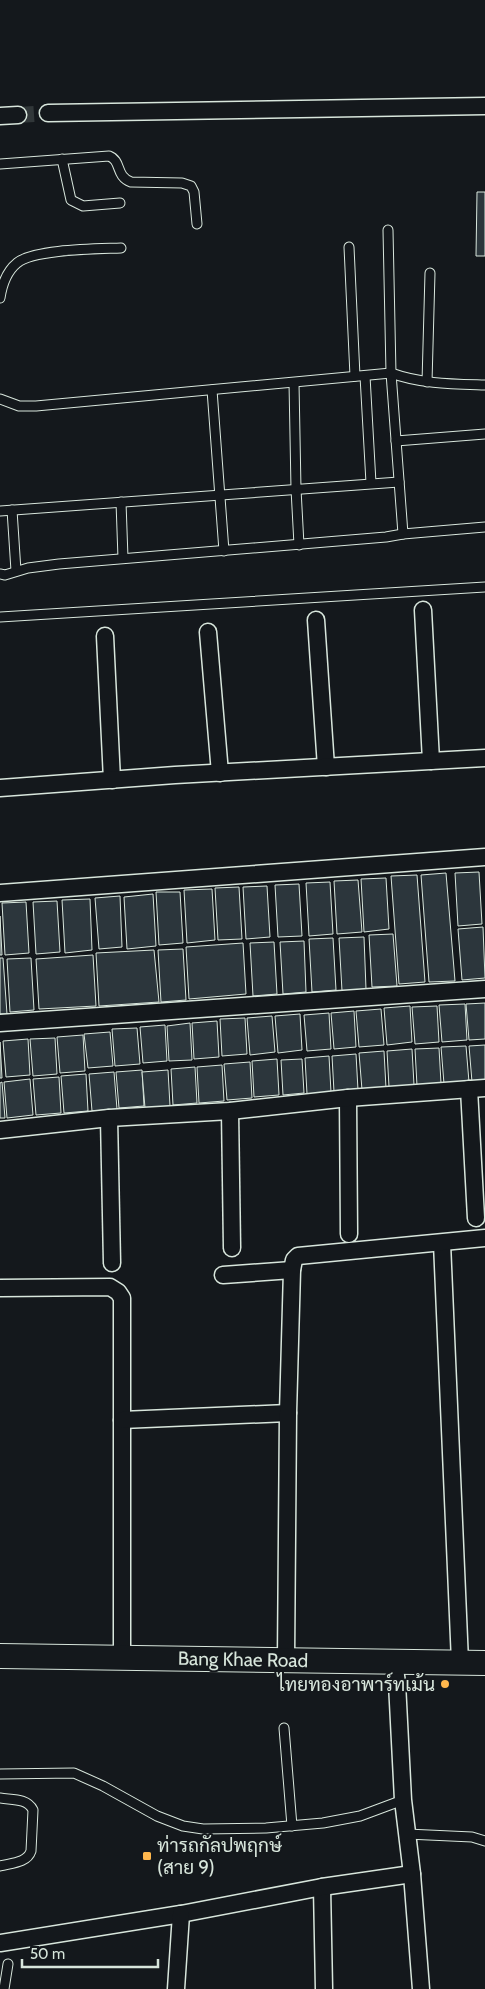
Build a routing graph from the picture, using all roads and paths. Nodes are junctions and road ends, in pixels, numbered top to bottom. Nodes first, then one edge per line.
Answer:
1 (485, 106) edge
2 (48, 113) tunnel mouth
3 (18, 115) tunnel mouth
4 (0, 116) edge
5 (62, 159) junction
6 (0, 164) edge
7 (120, 203) dead end
8 (197, 224) dead end
9 (388, 230) dead end
10 (349, 247) dead end
11 (121, 248) dead end
12 (430, 273) dead end
13 (0, 298) edge
14 (391, 373) junction
15 (355, 376) junction
16 (365, 376) junction
17 (427, 382) junction
18 (294, 383) junction
19 (485, 385) edge
20 (212, 390) junction
21 (0, 399) edge
22 (485, 434) edge
23 (396, 441) junction
24 (399, 482) junction
25 (371, 483) junction
26 (296, 489) junction
27 (219, 495) junction
28 (121, 502) junction
29 (12, 510) junction
30 (0, 511) edge
31 (485, 527) edge
32 (403, 534) junction
33 (299, 545) junction
34 (224, 551) junction
35 (123, 558) junction
36 (16, 571) junction
37 (0, 574) edge
38 (485, 587) edge
39 (424, 610) dead end
40 (0, 617) edge
41 (316, 620) dead end
42 (208, 632) dead end
43 (104, 636) dead end
44 (485, 758) edge
45 (431, 761) junction
46 (326, 767) junction
47 (220, 773) junction
48 (112, 780) junction
49 (0, 788) edge
50 (485, 858) edge
51 (0, 893) edge
52 (485, 989) edge
53 (0, 1023) edge
54 (477, 1088) edge
55 (348, 1098) junction
56 (230, 1110) junction
57 (109, 1118) junction
58 (0, 1130) edge
59 (476, 1218) dead end
60 (350, 1234) dead end
61 (485, 1238) edge
62 (442, 1243) junction
63 (232, 1248) dead end
64 (112, 1263) dead end
65 (292, 1270) junction
66 (223, 1275) dead end
67 (0, 1288) edge
68 (288, 1413) junction
69 (122, 1420) junction
70 (0, 1656) edge
71 (122, 1657) junction
72 (286, 1660) junction
73 (394, 1661) junction
74 (460, 1662) junction
75 (485, 1663) edge
76 (284, 1728) dead end
77 (0, 1774) edge
78 (0, 1798) edge
79 (403, 1800) junction
80 (292, 1826) junction
81 (407, 1834) junction
82 (485, 1841) edge
83 (0, 1866) edge
84 (412, 1874) junction
85 (322, 1887) junction
86 (181, 1914) junction
87 (0, 1943) edge
88 (8, 1964) dead end
89 (4, 1989) edge
90 (176, 1989) edge
91 (324, 1989) edge
92 (421, 1989) edge

1 - 2 street
3 - 4 street
5 - 6 lane
5 - 7 lane
5 - 8 lane
9 - 14 lane
10 - 15 lane
11 - 13 lane
12 - 17 lane
14 - 16 lane
14 - 17 lane
14 - 23 lane
15 - 16 lane
15 - 18 lane
16 - 25 lane
17 - 19 lane
18 - 20 lane
18 - 26 lane
20 - 21 lane
20 - 27 lane
22 - 23 lane
23 - 24 lane
24 - 25 lane
24 - 32 lane
25 - 26 lane
26 - 27 lane
26 - 33 lane
27 - 28 lane
27 - 34 lane
28 - 29 lane
28 - 35 lane
29 - 30 lane
29 - 36 lane
31 - 32 lane
32 - 33 lane
33 - 34 lane
34 - 35 lane
35 - 36 lane
36 - 37 lane
38 - 40 lane
39 - 45 street
41 - 46 street
42 - 47 street
43 - 48 street
44 - 45 street
45 - 46 street
46 - 47 street
47 - 48 street
48 - 49 street
50 - 51 street
52 - 53 street
54 - 55 street
54 - 59 street
55 - 56 street
55 - 60 street
56 - 57 street
56 - 63 street
57 - 58 street
57 - 64 street
61 - 62 street
62 - 65 street
62 - 74 street
65 - 66 street
65 - 68 street
67 - 69 street
68 - 69 street
68 - 72 street
69 - 71 street
70 - 71 main road, Bang Khae Road
71 - 72 main road, Bang Khae Road
72 - 73 main road, Bang Khae Road
73 - 74 main road, Bang Khae Road
73 - 79 street
74 - 75 main road, Bang Khae Road
76 - 80 lane
77 - 80 lane
78 - 83 lane
79 - 80 lane
79 - 81 street
81 - 82 lane
81 - 84 street
84 - 85 street
84 - 92 street
85 - 86 street
85 - 91 street
86 - 87 street
86 - 90 street
88 - 89 lane

